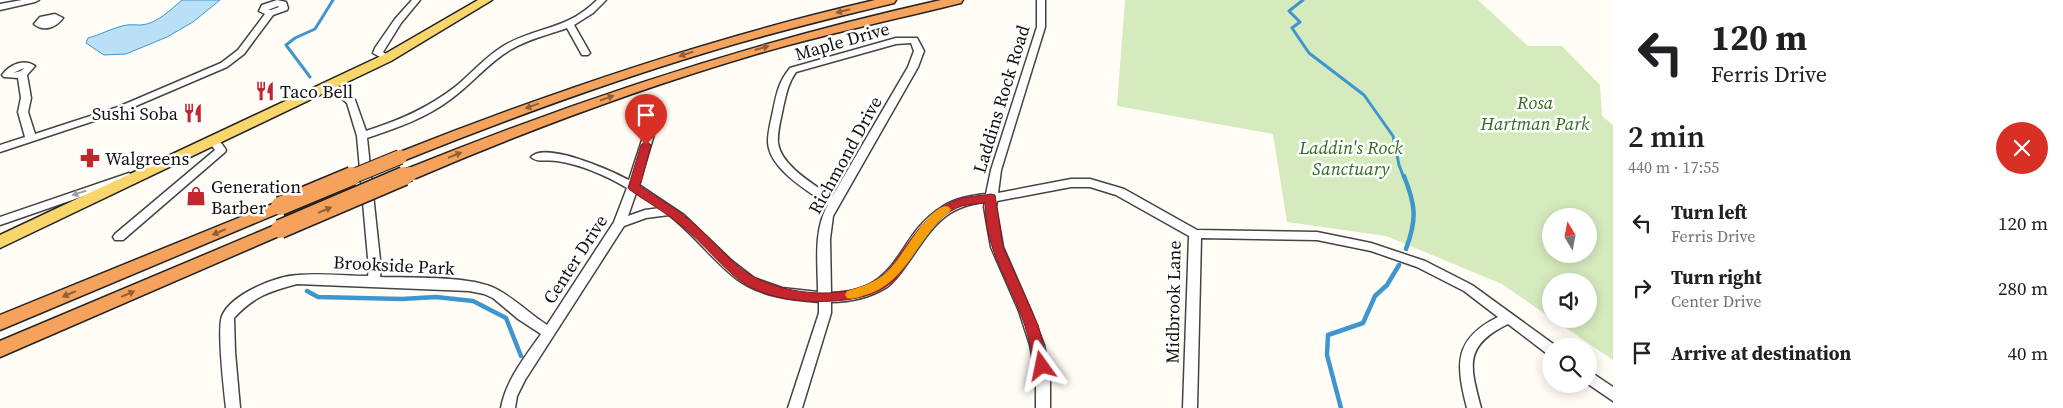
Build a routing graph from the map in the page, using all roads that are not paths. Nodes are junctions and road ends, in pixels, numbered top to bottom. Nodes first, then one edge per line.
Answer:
1 (416, 0) edge
2 (486, 0) edge
3 (602, 0) edge
4 (890, 0) edge
5 (957, 0) edge
6 (1041, 0) edge
7 (0, 7) edge
8 (36, 9) edge
9 (270, 13) dead end
10 (570, 25) junction
11 (914, 40) joint
12 (585, 52) dead end
13 (387, 58) junction
14 (22, 74) dead end
15 (330, 85) junction
16 (650, 120) dead end
17 (362, 136) junction
18 (31, 139) junction
19 (213, 141) junction
20 (0, 149) edge
21 (536, 157) dead end
22 (159, 167) junction
23 (634, 188) junction
24 (991, 198) junction
25 (834, 204) junction
26 (670, 211) junction
27 (0, 221) edge
28 (620, 223) junction
29 (1195, 234) junction
30 (119, 237) dead end
31 (0, 242) edge
32 (373, 280) junction
33 (826, 298) junction
34 (1508, 318) junction
35 (0, 322) edge
36 (548, 332) junction
37 (1542, 343) edge
38 (0, 350) edge
39 (1597, 383) edge
40 (1613, 395) edge
41 (234, 408) edge
42 (508, 408) edge
43 (795, 408) edge
44 (1043, 408) edge
45 (1190, 408) edge
46 (1474, 408) edge

1 - 13 street
2 - 13 main road
3 - 10 street
4 -> 35 highway, bridge
38 -> 5 highway, bridge
6 - 24 street, Laddins Rock Road
7 - 8 street
9 - 18 street
10 - 12 street
10 - 17 street
11 - 25 street, Richmond Drive
11 - 25 street, Maple Drive
13 - 15 main road
14 - 18 street
15 - 17 street
15 - 19 main road
16 - 23 street, Center Drive
17 - 32 street
18 - 20 street
19 - 22 main road
19 - 30 street
21 - 23 street, Midbrook Lane
22 -> 27 street
22 - 31 main road
23 - 26 street, Midbrook Lane
23 - 28 street, Center Drive
24 - 29 street, Midbrook Lane
24 - 33 street, Midbrook Lane
24 - 44 street, Laddins Rock Road
25 - 33 street, Richmond Drive
26 - 28 street
26 - 33 street, Midbrook Lane
28 - 36 street, Center Drive
29 - 34 street
29 - 45 street, Midbrook Lane
32 - 36 street, Brookside Park
32 - 41 street, Brookside Park
33 - 43 street, Richmond Drive
34 - 37 street
34 - 46 street
36 - 42 street, Center Drive
39 - 40 street

